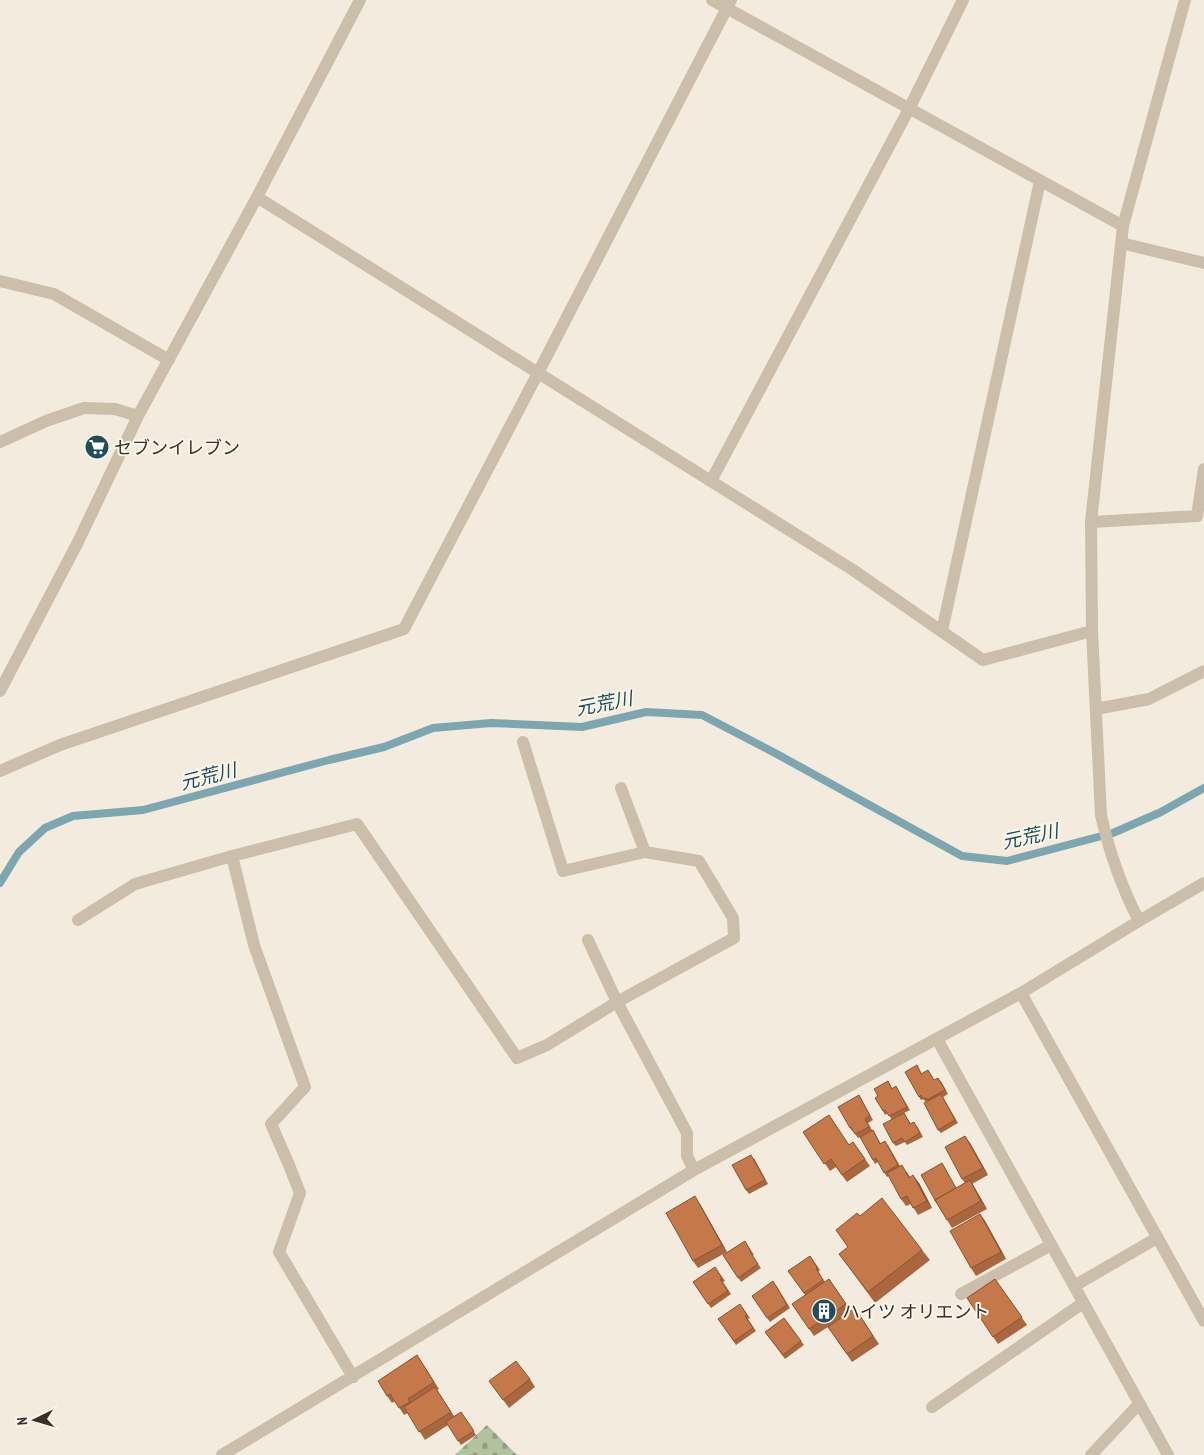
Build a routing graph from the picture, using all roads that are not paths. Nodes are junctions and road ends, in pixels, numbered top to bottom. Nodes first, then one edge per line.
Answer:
1 (360, 0) edge
2 (712, 0) edge
3 (963, 0) edge
4 (1185, 0) edge
5 (729, 4) edge
6 (909, 109) junction
7 (1040, 181) junction
8 (257, 197) junction
9 (1123, 226) junction
10 (1121, 243) junction
11 (1204, 263) edge
12 (0, 281) edge
13 (169, 360) junction
14 (538, 374) junction
15 (138, 416) junction
16 (0, 442) edge
17 (1204, 469) edge
18 (711, 481) junction
19 (1091, 522) junction
20 (942, 631) junction
21 (1092, 631) junction
22 (1204, 671) edge
23 (0, 691) edge
24 (1096, 709) junction
25 (523, 742) dead end
26 (0, 771) edge
27 (621, 788) dead end
28 (645, 852) junction
29 (232, 856) junction
30 (1204, 883) edge
31 (78, 920) dead end
32 (1140, 921) junction
33 (588, 940) dead end
34 (1021, 993) junction
35 (617, 1002) junction
36 (937, 1039) junction
37 (694, 1170) junction
38 (1157, 1238) junction
39 (1051, 1245) junction
40 (1074, 1286) junction
41 (961, 1294) dead end
42 (1083, 1303) junction
43 (1204, 1321) edge
44 (353, 1377) junction
45 (1139, 1404) junction
46 (932, 1407) dead end
47 (222, 1455) edge
48 (1091, 1455) edge
49 (1168, 1455) edge

1 - 8 street
2 - 5 street
3 - 6 street
4 - 9 street
5 - 6 street
5 - 14 street
6 - 7 street
6 - 18 street
7 - 9 street
7 - 20 street
8 - 13 street
8 - 14 street
9 - 10 street
10 - 11 street
10 - 19 street
12 - 13 street
13 - 15 street
14 - 18 street
14 - 26 street
15 - 16 street
15 - 23 street
17 - 19 street
18 - 20 street
19 - 21 street
20 - 21 street
21 - 24 street
22 - 24 street
24 - 32 street
25 - 28 street
27 - 28 street
28 - 35 street
29 - 31 street
29 - 35 street
29 - 44 street
30 - 32 street
32 - 34 street
33 - 35 street
34 - 36 street
34 - 38 street
35 - 37 street
36 - 37 street
36 - 39 street
37 - 44 street
38 - 40 street
38 - 43 street
39 - 40 street
39 - 41 street
40 - 42 street
42 - 45 street
42 - 46 street
44 - 47 street
45 - 48 street
45 - 49 street

